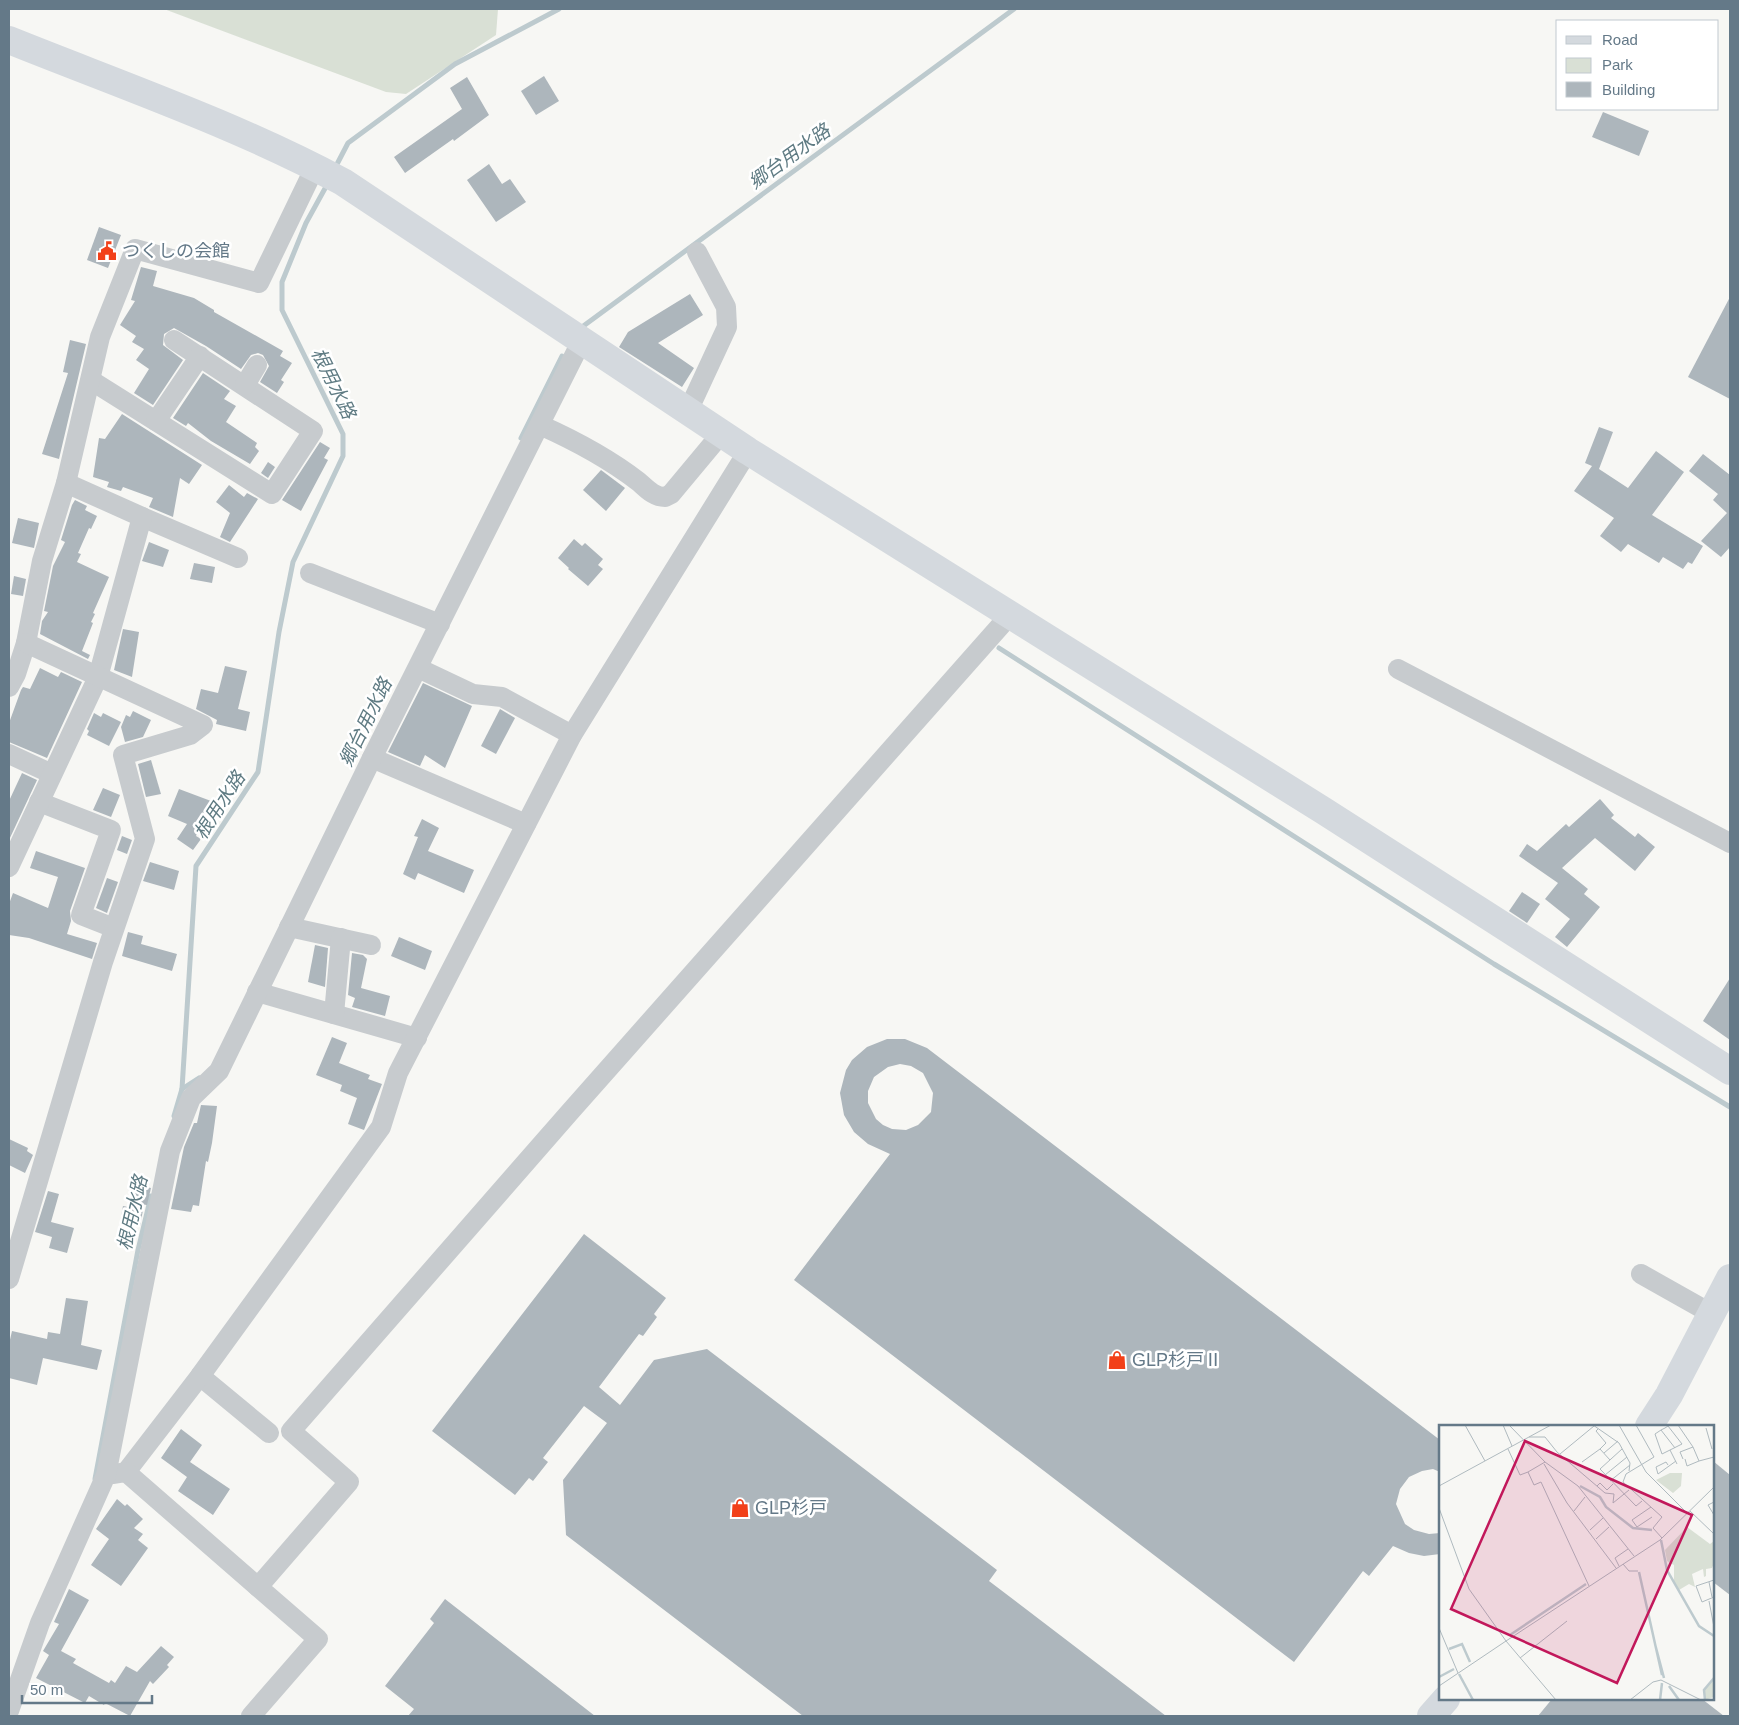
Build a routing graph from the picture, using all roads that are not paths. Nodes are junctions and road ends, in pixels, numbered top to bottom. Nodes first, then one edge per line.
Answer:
1 (9, 40) edge
2 (326, 173) junction
3 (697, 252) dead end
4 (174, 340) dead end
5 (581, 342) junction
6 (200, 356) junction
7 (257, 365) dead end
8 (92, 380) junction
9 (245, 385) junction
10 (688, 411) junction
11 (156, 421) junction
12 (540, 425) junction
13 (721, 434) junction
14 (748, 451) junction
15 (66, 483) junction
16 (142, 516) junction
17 (238, 558) dead end
18 (310, 573) dead end
19 (1010, 615) junction
20 (434, 622) junction
21 (26, 644) junction
22 (418, 668) junction
23 (1398, 669) dead end
24 (98, 677) junction
25 (9, 687) edge
26 (572, 735) junction
27 (9, 754) edge
28 (372, 758) junction
29 (52, 774) junction
30 (39, 802) junction
31 (526, 824) junction
32 (16, 831) edge
33 (1730, 843) edge
34 (9, 866) edge
35 (289, 927) junction
36 (114, 928) junction
37 (341, 938) junction
38 (371, 945) dead end
39 (257, 992) junction
40 (334, 1014) junction
41 (417, 1038) junction
42 (1730, 1071) edge
43 (1641, 1274) dead end
44 (1730, 1278) edge
45 (9, 1279) edge
46 (1712, 1314) junction
47 (200, 1376) junction
48 (1650, 1425) edge
49 (269, 1433) dead end
50 (126, 1472) junction
51 (106, 1475) junction
52 (258, 1587) junction
53 (1445, 1700) edge
54 (9, 1711) edge
55 (251, 1716) edge
56 (1431, 1716) edge

1 - 2 street
2 - 5 street
2 - 8 street
3 - 10 street
4 - 6 street
5 - 10 street
5 - 12 street
6 - 9 street
6 - 11 street
7 - 9 street
8 - 11 street
8 - 15 street
9 - 11 street
10 - 13 street
12 - 13 street
12 - 20 street
13 - 14 street
14 - 19 street
14 - 26 street
15 - 16 street
15 - 21 street
16 - 17 street
16 - 24 street
18 - 20 street
19 - 42 street
19 - 52 street
20 - 22 street
21 - 24 street
21 - 25 street
22 - 26 street
22 - 28 street
23 - 33 street
24 - 29 street
24 - 36 street
26 - 31 street
27 - 29 street
28 - 31 street
28 - 35 street
29 - 30 street
30 - 32 street
30 - 36 street
31 - 41 street
32 - 34 street
35 - 37 street
35 - 39 street
36 - 45 street
37 - 38 street
37 - 40 street
39 - 40 street
39 - 51 street
40 - 41 street
41 - 47 street
43 - 46 street
44 - 46 street
46 - 48 street
47 - 49 street
47 - 50 street
50 - 51 street
50 - 52 street
51 - 54 street
52 - 55 street
53 - 56 street

